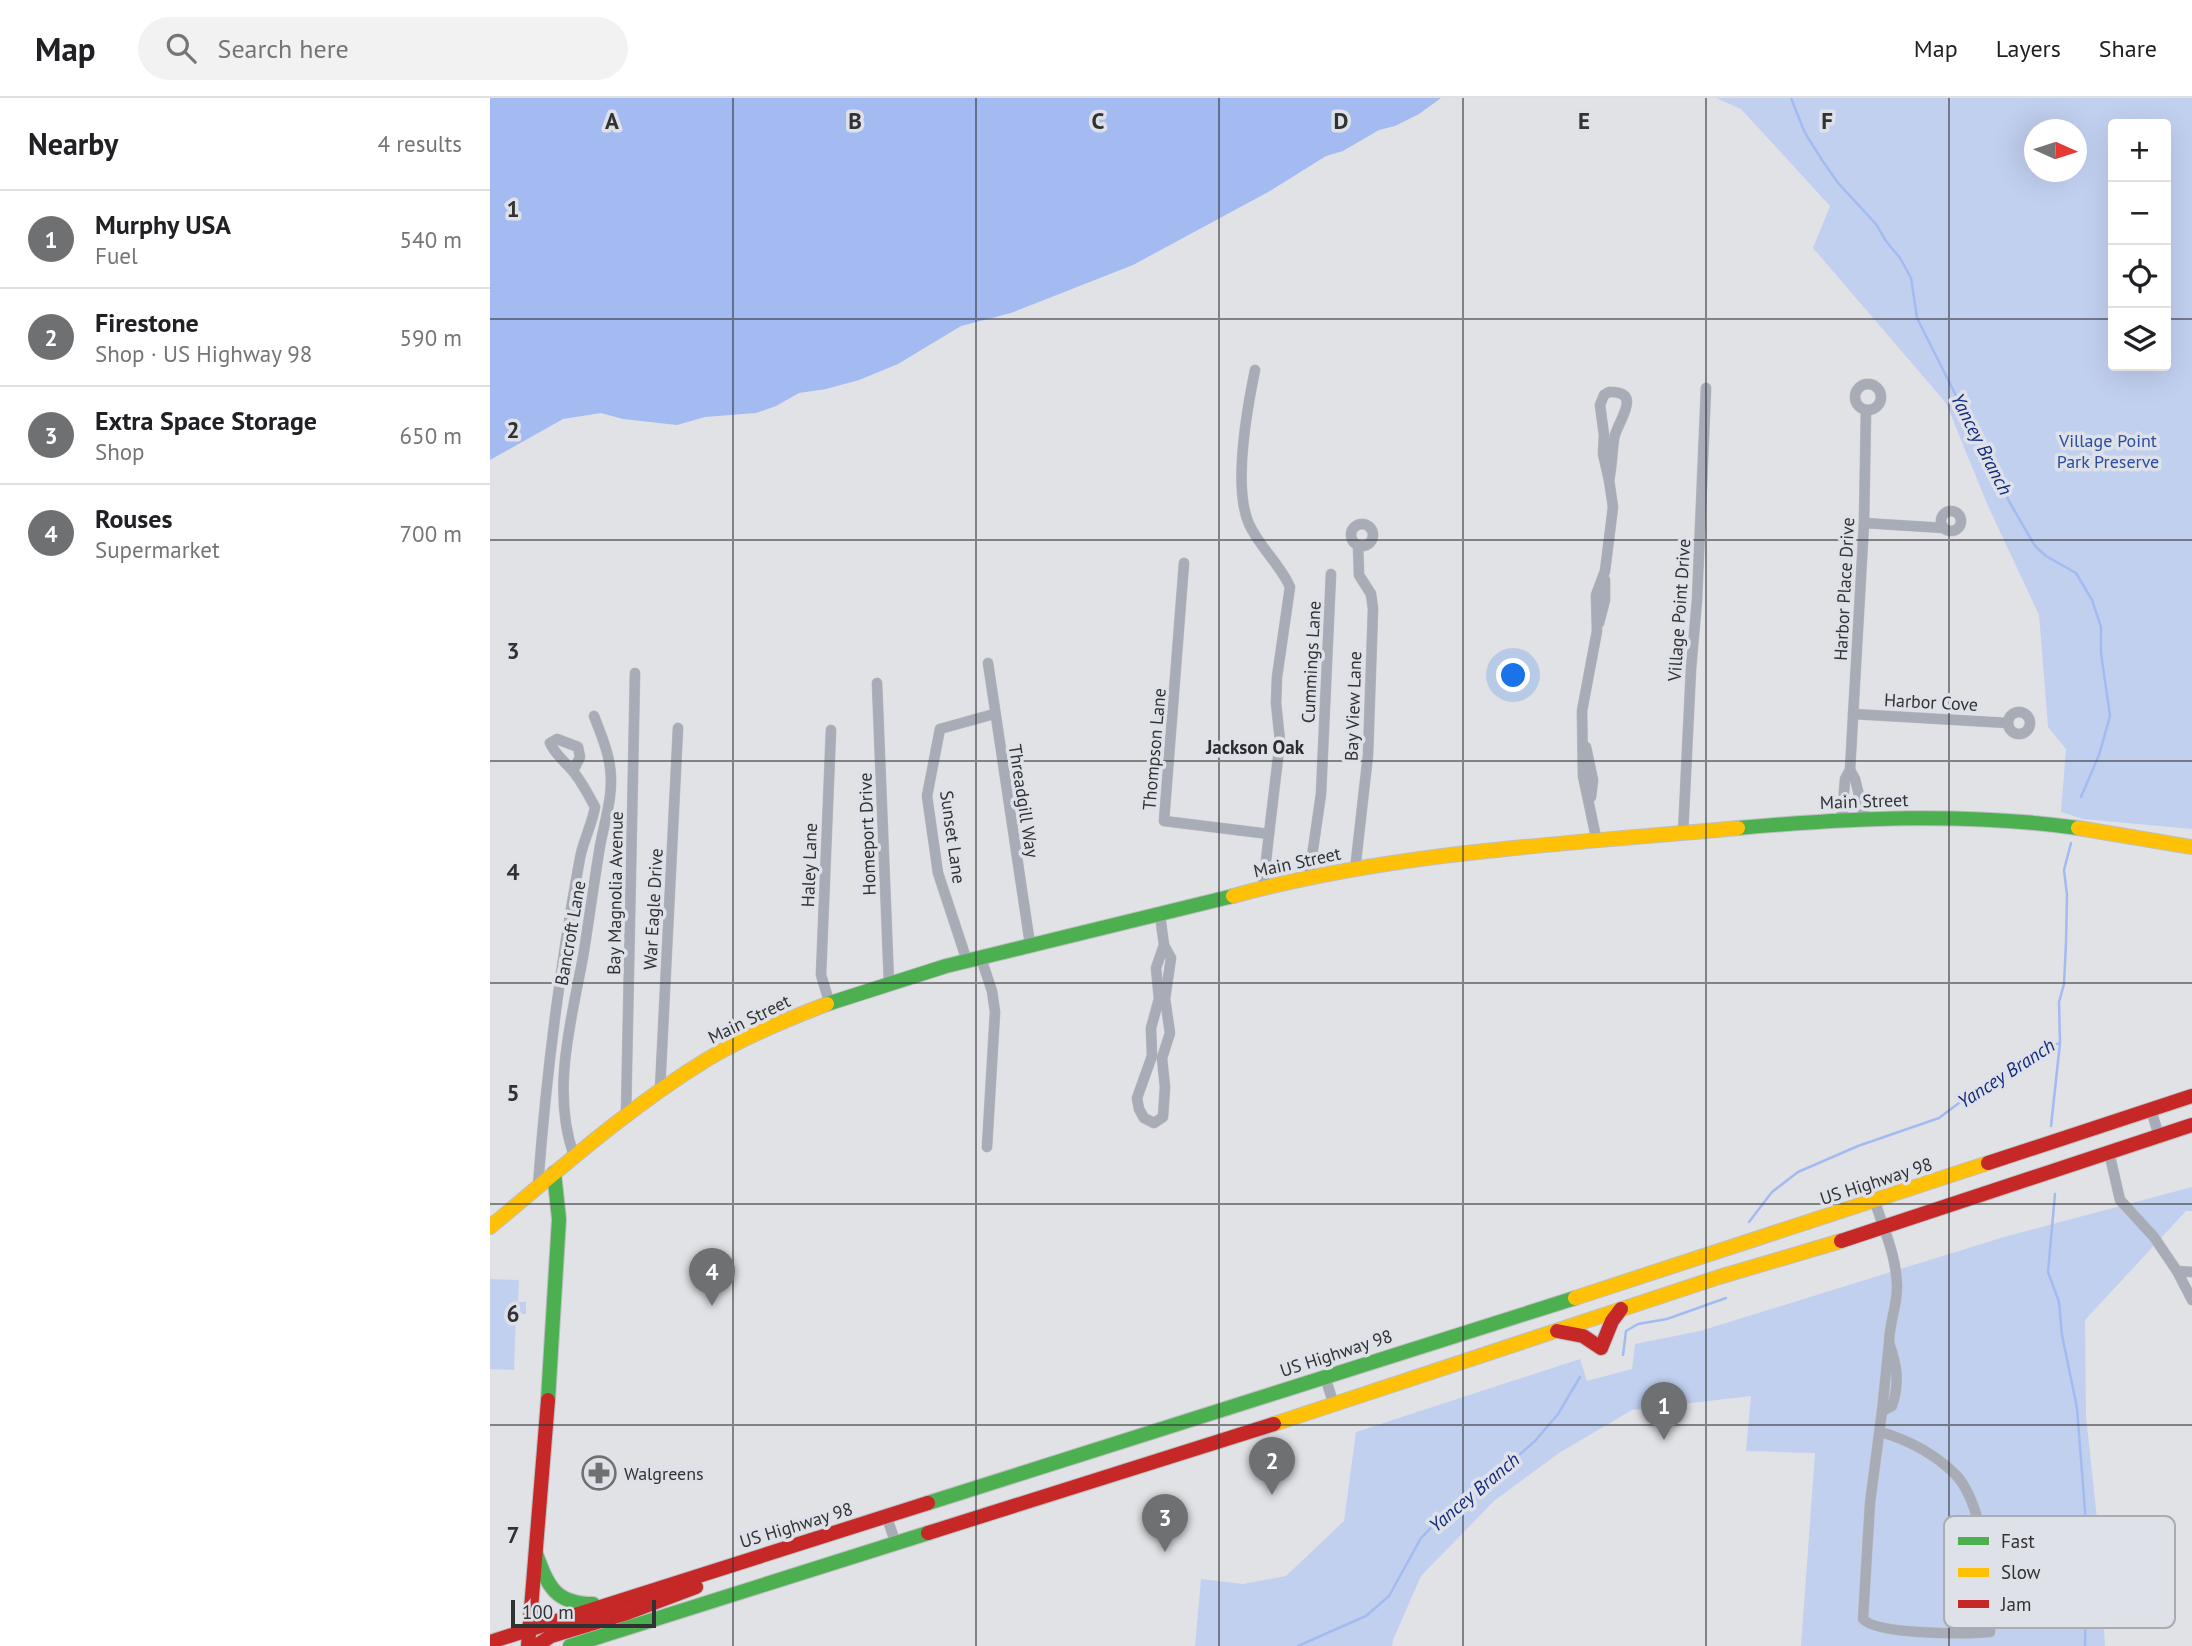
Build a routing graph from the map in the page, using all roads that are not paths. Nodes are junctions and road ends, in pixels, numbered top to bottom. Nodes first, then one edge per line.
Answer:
1 (1255, 370) dead end
2 (1706, 388) dead end
3 (1866, 410) dead end
4 (1609, 480) junction
5 (1864, 523) junction
6 (1944, 528) dead end
7 (1358, 545) dead end
8 (1184, 563) dead end
9 (1331, 574) dead end
10 (988, 663) dead end
11 (635, 673) dead end
12 (877, 683) dead end
13 (994, 714) junction
14 (1853, 714) junction
15 (594, 716) dead end
16 (2008, 723) dead end
17 (678, 728) dead end
18 (831, 730) dead end
19 (1850, 770) junction
20 (573, 771) dead end
21 (1842, 819) junction
22 (1865, 819) junction
23 (1269, 834) junction
24 (1683, 834) junction
25 (1597, 842) junction
26 (2192, 847) edge
27 (1355, 870) junction
28 (1309, 877) junction
29 (1263, 888) junction
30 (1160, 915) junction
31 (1030, 944) junction
32 (974, 960) junction
33 (889, 983) junction
34 (1162, 999) junction
35 (829, 1002) junction
36 (1157, 1057) junction
37 (660, 1090) junction
38 (2192, 1096) edge
39 (2151, 1110) junction
40 (626, 1115) junction
41 (2192, 1125) edge
42 (2159, 1136) junction
43 (987, 1147) dead end
44 (2109, 1152) junction
45 (574, 1157) junction
46 (554, 1173) junction
47 (538, 1186) junction
48 (1875, 1202) junction
49 (490, 1227) edge
50 (1883, 1227) junction
51 (2177, 1271) junction
52 (2192, 1272) edge
53 (2192, 1300) edge
54 (1621, 1309) junction
55 (1555, 1331) junction
56 (1325, 1377) junction
57 (1334, 1405) junction
58 (1881, 1432) junction
59 (1974, 1516) edge
60 (887, 1518) junction
61 (896, 1544) junction
62 (536, 1554) junction
63 (752, 1559) junction
64 (613, 1602) junction
65 (529, 1628) junction
66 (1990, 1628) edge
67 (606, 1635) junction
68 (490, 1642) edge
69 (518, 1646) edge
70 (528, 1646) edge
71 (536, 1646) edge
72 (570, 1646) edge
73 (590, 1646) edge

1 - 23 street
2 - 24 street, Village Point Drive
3 - 5 street, Harbor Place Drive
4 - 4 street
4 - 25 street
5 - 6 street
5 - 14 street, Harbor Place Drive
7 - 27 street, Bay View Lane
8 - 23 street, Thompson Lane
9 - 28 street, Cummings Lane
10 - 13 street, Threadgill Way
11 - 40 street, Bay Magnolia Avenue
12 - 33 street, Homeport Drive
13 - 31 street, Threadgill Way
13 - 32 street, Sunset Lane
14 - 16 street, Harbor Cove
14 - 19 street, Harbor Place Drive
15 - 45 street, Bancroft Lane
17 - 37 street, War Eagle Drive
18 - 35 street, Haley Lane
19 - 21 street, Harbor Place Drive
19 - 22 street, Harbor Place Drive
20 - 47 street
21 - 22 main road, Main Street
21 - 24 main road, Main Street
22 - 26 main road, Main Street
23 - 29 street
24 - 25 main road, Main Street
25 - 27 main road, Main Street
27 - 28 main road, Main Street
28 - 29 main road, Main Street
29 - 30 main road, Main Street
30 - 31 main road, Main Street
30 - 34 street
31 - 32 main road, Main Street
32 - 33 main road, Main Street
32 - 43 street
33 - 35 main road, Main Street
34 - 36 street
34 - 36 street
35 - 37 main road, Main Street
36 - 36 street
37 - 40 main road, Main Street
38 - 39 main road, US Highway 98
39 - 42 street
39 - 48 main road, US Highway 98
40 - 45 main road, Main Street
41 - 42 main road
42 - 44 main road
44 - 50 main road
44 - 51 street
45 - 46 main road, Main Street
46 - 47 main road, Main Street
46 - 62 main road
47 - 49 main road, Main Street
48 - 50 street
48 - 56 main road, US Highway 98
50 - 54 main road
50 - 58 street
51 - 52 street
51 - 53 street
54 - 55 main road
54 - 55 main road
55 - 57 main road
56 - 57 street
56 - 60 main road, US Highway 98
57 - 61 main road
58 - 59 street
58 - 66 street
60 - 61 street
60 - 63 main road, US Highway 98
61 - 67 main road
62 - 64 main road
62 - 65 main road
63 - 64 main road, US Highway 98
63 - 71 main road
64 - 65 main road, US Highway 98
65 - 68 main road, US Highway 98
65 - 69 main road
65 - 70 main road
67 - 72 main road
67 - 73 main road

